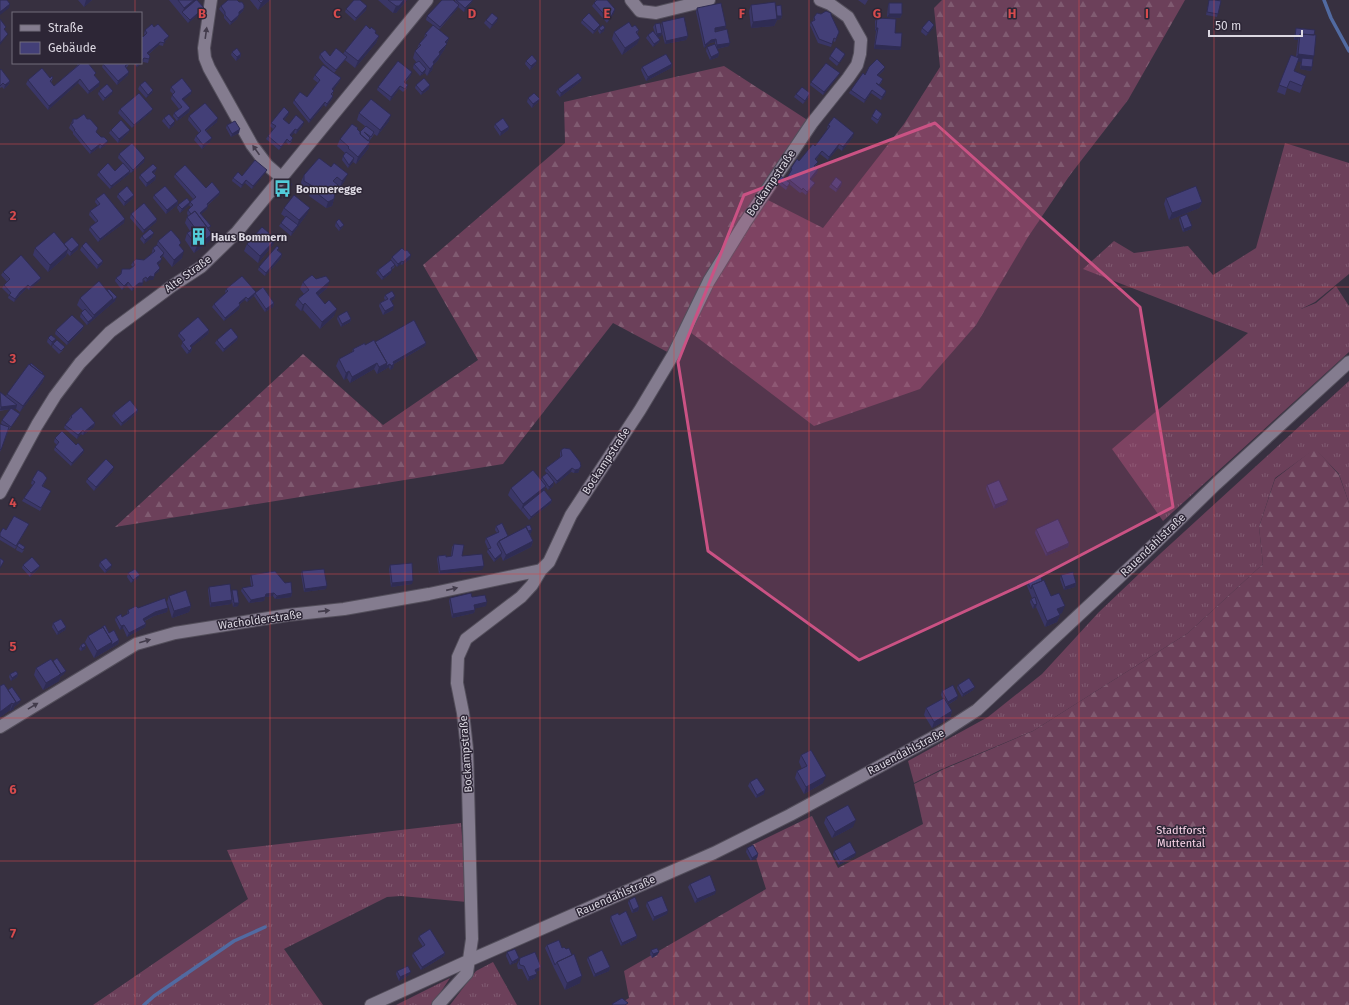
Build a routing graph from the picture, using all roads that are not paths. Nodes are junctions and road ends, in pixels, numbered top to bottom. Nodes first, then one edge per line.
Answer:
1 (211, 0) edge
2 (427, 0) edge
3 (631, 0) edge
4 (709, 0) edge
5 (820, 0) edge
6 (282, 178) junction
7 (1349, 362) edge
8 (0, 493) edge
9 (541, 570) junction
10 (0, 727) edge
11 (470, 960) junction
12 (371, 1005) edge
13 (438, 1005) edge

6 -> 1 street
2 - 6 street, Alte Straße
3 - 4 street
5 - 9 street, Bockampstraße
6 - 8 street, Alte Straße
7 - 11 street, Rauendahlstraße
10 -> 9 street, Wacholderstraße
9 - 11 street, Bockampstraße
11 - 12 street, Rauendahlstraße
11 - 13 street, Bockampstraße

